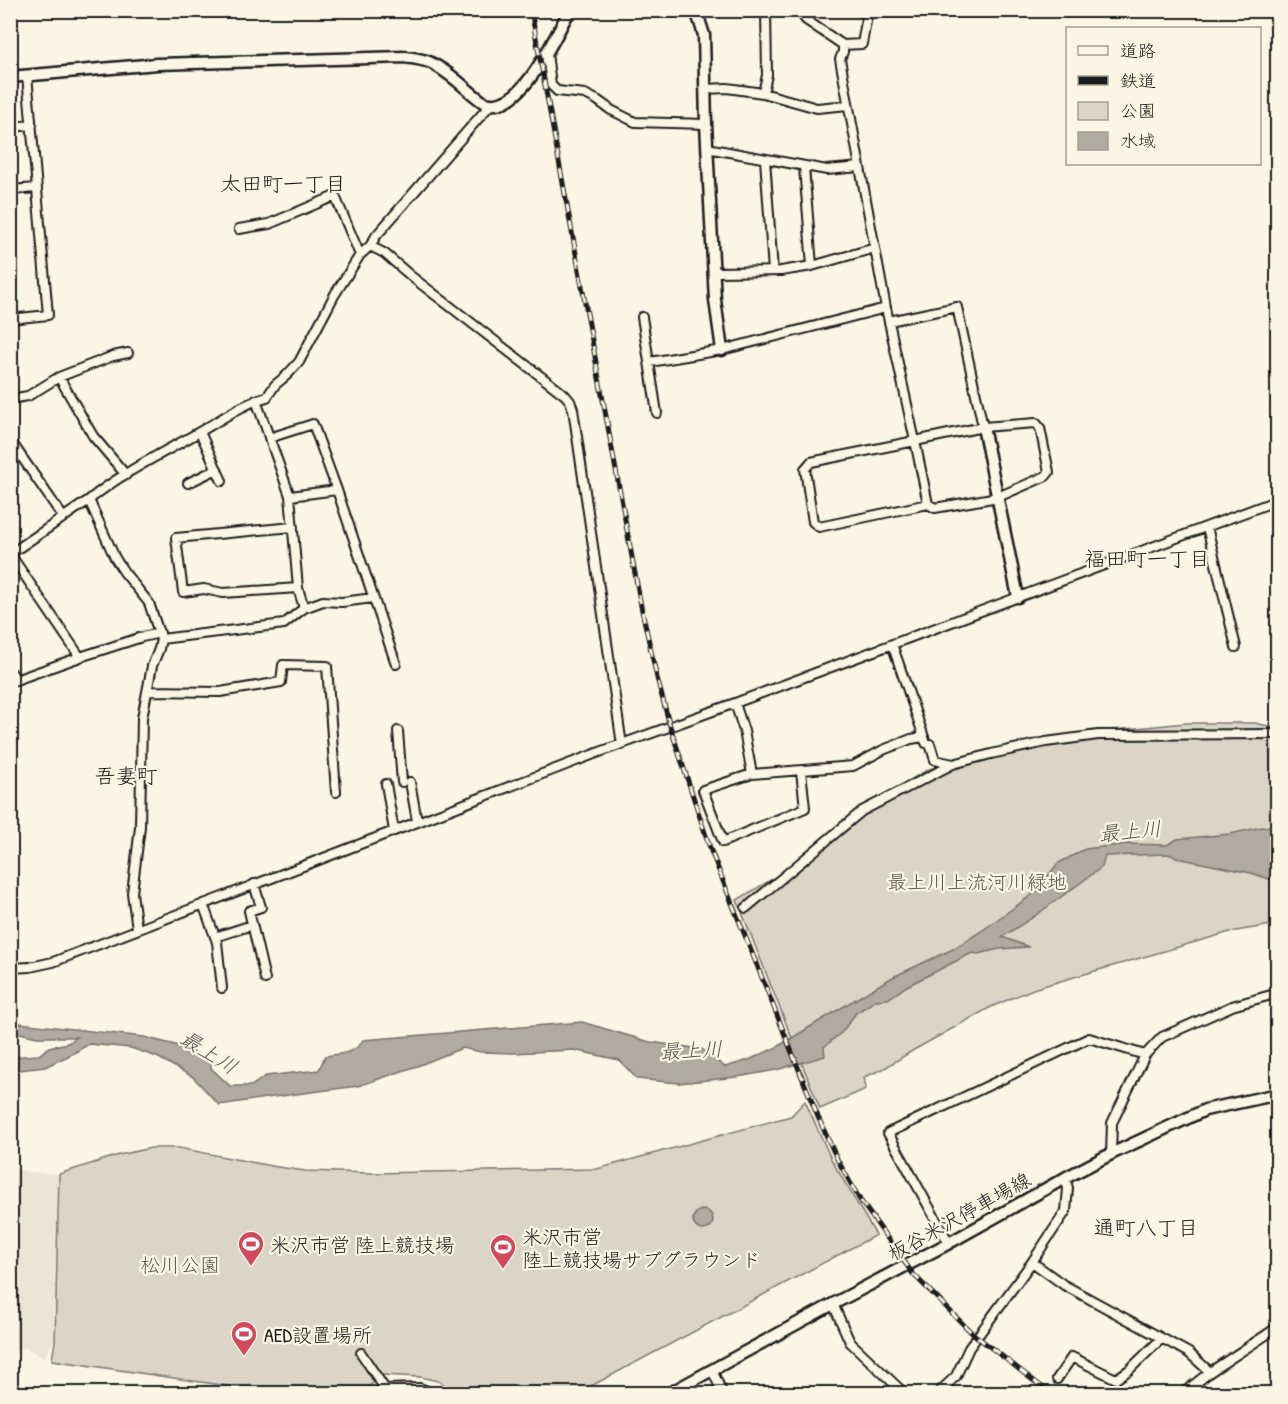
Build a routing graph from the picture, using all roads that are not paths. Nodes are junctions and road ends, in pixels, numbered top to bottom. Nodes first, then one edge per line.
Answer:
1 (570, 10) edge
2 (696, 10) edge
3 (766, 10) edge
4 (798, 10) edge
5 (868, 10) edge
6 (843, 45) junction
7 (546, 51) junction
8 (27, 75) junction
9 (10, 77) edge
10 (706, 89) junction
11 (763, 93) junction
12 (490, 105) junction
13 (848, 105) junction
14 (706, 124) junction
15 (32, 125) junction
16 (10, 127) edge
17 (707, 148) junction
18 (765, 159) junction
19 (804, 167) junction
20 (860, 167) junction
21 (37, 188) junction
22 (10, 190) edge
23 (239, 229) dead end
24 (370, 246) junction
25 (875, 248) junction
26 (360, 255) junction
27 (812, 266) junction
28 (714, 272) junction
29 (773, 272) junction
30 (886, 308) junction
31 (642, 316) dead end
32 (10, 319) edge
33 (889, 321) junction
34 (722, 350) junction
35 (128, 353) dead end
36 (650, 362) junction
37 (59, 377) junction
38 (10, 399) edge
39 (256, 400) junction
40 (657, 413) dead end
41 (983, 427) junction
42 (200, 432) junction
43 (269, 438) junction
44 (10, 440) edge
45 (915, 441) junction
46 (217, 469) junction
47 (126, 475) junction
48 (222, 481) dead end
49 (188, 483) dead end
50 (337, 490) junction
51 (290, 496) junction
52 (998, 497) junction
53 (90, 500) junction
54 (1278, 500) edge
55 (928, 504) junction
56 (63, 517) junction
57 (293, 527) junction
58 (1208, 527) junction
59 (10, 554) edge
60 (298, 588) junction
61 (1018, 597) junction
62 (373, 598) junction
63 (304, 608) junction
64 (160, 636) junction
65 (892, 644) junction
66 (1236, 647) dead end
67 (80, 657) junction
68 (396, 664) dead end
69 (10, 671) edge
70 (14, 681) edge
71 (148, 691) junction
72 (735, 703) junction
73 (398, 731) dead end
74 (1278, 734) edge
75 (924, 737) junction
76 (622, 745) junction
77 (952, 764) junction
78 (801, 771) junction
79 (752, 774) junction
80 (386, 784) dead end
81 (336, 792) dead end
82 (417, 821) junction
83 (394, 831) junction
84 (254, 884) junction
85 (203, 904) junction
86 (746, 908) dead end
87 (252, 925) junction
88 (137, 929) junction
89 (215, 937) junction
90 (10, 949) edge
91 (11, 968) edge
92 (265, 979) dead end
93 (222, 988) dead end
94 (1278, 993) edge
95 (1145, 1055) junction
96 (1278, 1094) edge
97 (1112, 1154) junction
98 (1065, 1178) junction
99 (949, 1244) junction
100 (1032, 1262) junction
101 (833, 1304) junction
102 (1278, 1327) edge
103 (1161, 1338) junction
104 (361, 1353) dead end
105 (712, 1370) junction
106 (1210, 1372) junction
107 (1057, 1379) dead end
108 (435, 1394) edge
109 (668, 1394) edge
110 (723, 1394) edge
111 (905, 1394) edge
112 (937, 1394) edge
113 (1182, 1394) edge

1 - 7 street
2 - 10 street
3 - 11 street
4 - 6 street
5 - 6 street
6 - 13 street
7 - 12 street
7 - 14 street
8 - 9 street
8 - 12 street
8 - 15 street
10 - 11 street
10 - 14 street
11 - 13 street
12 - 24 street
13 - 20 street
14 - 17 street
15 - 16 street
15 - 21 street
17 - 18 street
17 - 28 street
18 - 19 street
18 - 29 street
19 - 20 street
19 - 27 street
20 - 25 street
21 - 22 street
21 - 32 street
23 - 26 street
24 - 26 street
24 - 76 street
25 - 27 street
25 - 30 street
26 - 39 street
27 - 29 street
28 - 29 street
28 - 34 street
30 - 33 street
30 - 34 street
31 - 36 street
33 - 41 street
33 - 45 street
34 - 36 street
35 - 37 street
36 - 40 street
37 - 38 street
37 - 47 street
39 - 42 street
39 - 43 street
41 - 45 street
41 - 52 street
41 - 52 street
42 - 46 street
42 - 47 street
43 - 50 street
43 - 51 street
44 - 56 street
45 - 55 street
45 - 55 street
46 - 48 street
46 - 49 street
47 - 53 street
50 - 51 street
50 - 62 street
51 - 57 street
52 - 55 street
52 - 61 street
53 - 56 street
53 - 64 street
54 - 58 street
56 - 59 street
57 - 60 street
57 - 60 street
58 - 61 street
58 - 66 street
59 - 67 street
60 - 63 street
61 - 65 street
62 - 63 street
62 - 68 street
63 - 64 street
64 - 67 street
64 - 71 street
65 - 72 street
65 - 75 street
67 - 70 street
69 - 70 street
71 - 81 street
71 - 88 street
72 - 76 street
72 - 79 street
73 - 82 street
74 - 77 street
75 - 77 street
75 - 78 street
76 - 82 street
77 - 86 street
78 - 79 street
78 - 79 street
80 - 83 street
82 - 83 street
83 - 84 street
84 - 85 street
84 - 87 street
85 - 88 street
85 - 89 street
87 - 89 street
87 - 92 street
88 - 91 street
89 - 93 street
90 - 91 street
94 - 95 street
95 - 97 street
95 - 99 street
96 - 97 street, 板谷米沢停車場線
97 - 98 street, 板谷米沢停車場線
98 - 99 street, 板谷米沢停車場線
98 - 100 street
99 - 101 street, 板谷米沢停車場線
100 - 103 street
100 - 112 street
101 - 105 street, 板谷米沢停車場線
101 - 111 street
102 - 106 street
103 - 106 street
103 - 107 street
104 - 108 street
105 - 109 street, 板谷米沢停車場線
105 - 110 street
106 - 113 street

